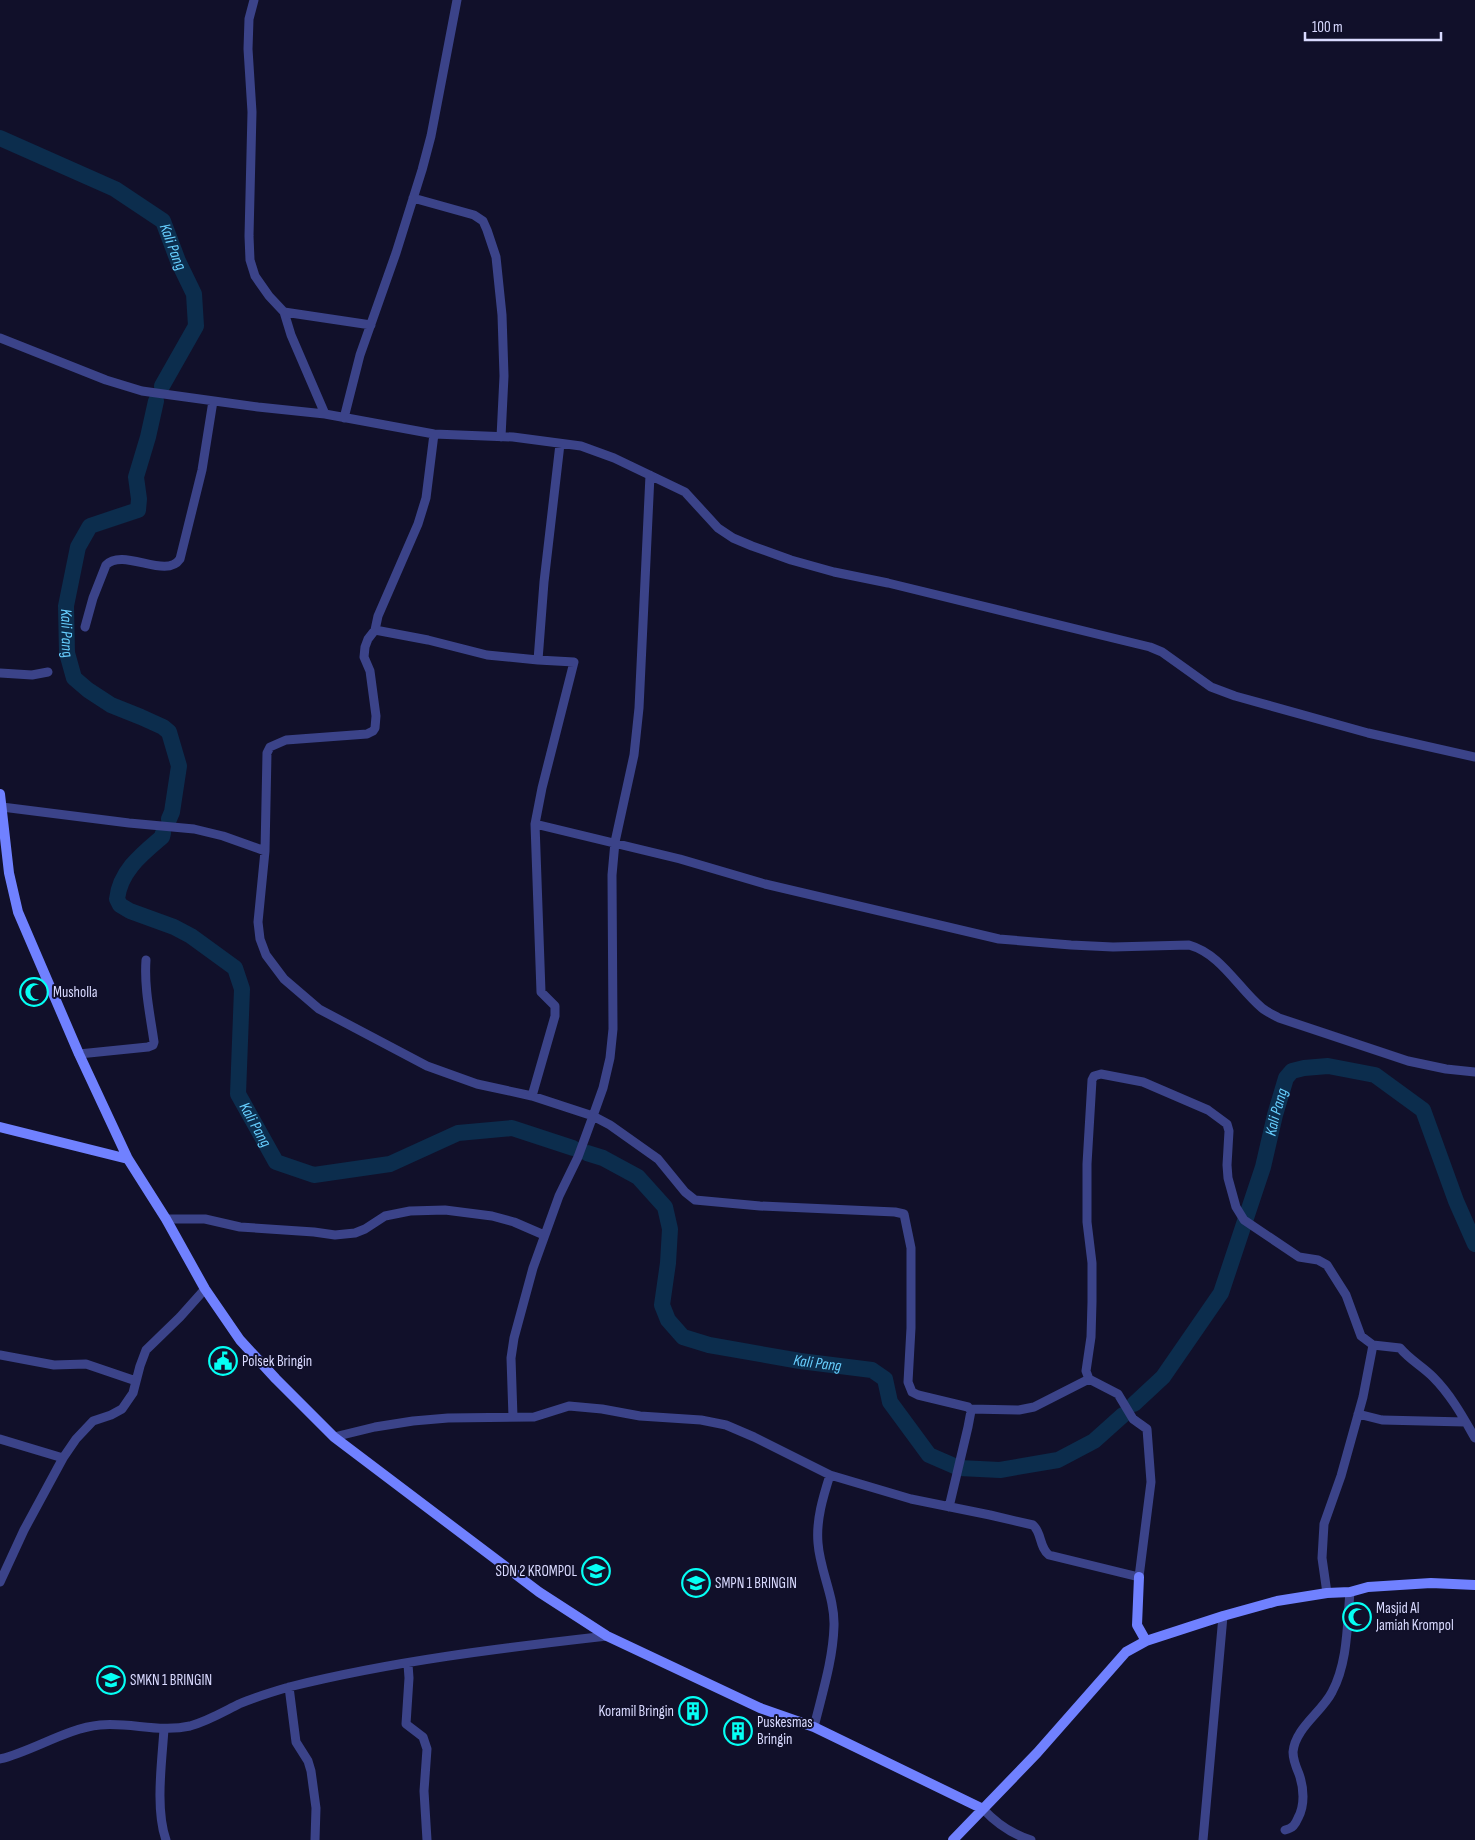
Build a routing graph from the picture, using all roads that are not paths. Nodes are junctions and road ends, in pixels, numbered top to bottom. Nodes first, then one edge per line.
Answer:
1 (254, 0) edge
2 (457, 0) edge
3 (413, 198) junction
4 (284, 312) junction
5 (371, 325) junction
6 (0, 338) edge
7 (213, 401) junction
8 (325, 414) junction
9 (344, 418) junction
10 (434, 434) junction
11 (502, 437) junction
12 (560, 444) junction
13 (650, 475) junction
14 (85, 627) dead end
15 (375, 630) junction
16 (538, 660) junction
17 (48, 672) dead end
18 (0, 673) edge
19 (1475, 757) edge
20 (0, 794) edge
21 (2, 807) junction
22 (535, 824) junction
23 (615, 842) junction
24 (265, 851) junction
25 (5, 872) edge
26 (146, 960) dead end
27 (79, 1054) junction
28 (1475, 1072) edge
29 (532, 1096) junction
30 (593, 1116) junction
31 (0, 1127) edge
32 (128, 1159) junction
33 (166, 1219) junction
34 (544, 1236) junction
35 (205, 1289) junction
36 (1373, 1345) junction
37 (0, 1355) edge
38 (1089, 1379) junction
39 (136, 1381) junction
40 (970, 1409) junction
41 (1358, 1414) junction
42 (513, 1417) junction
43 (1465, 1422) junction
44 (334, 1437) junction
45 (1475, 1438) edge
46 (0, 1439) edge
47 (63, 1458) junction
48 (830, 1476) junction
49 (949, 1507) junction
50 (1139, 1577) junction
51 (0, 1582) edge
52 (1475, 1585) edge
53 (1350, 1592) junction
54 (1327, 1593) junction
55 (1223, 1616) junction
56 (607, 1636) junction
57 (1146, 1641) junction
58 (408, 1664) junction
59 (289, 1687) junction
60 (814, 1727) junction
61 (164, 1729) junction
62 (0, 1759) edge
63 (983, 1809) junction
64 (1285, 1830) dead end
65 (166, 1840) edge
66 (316, 1840) edge
67 (427, 1840) edge
68 (953, 1840) edge
69 (1031, 1840) edge
70 (1203, 1840) edge

1 - 4 street
2 - 3 street
3 - 5 street
3 - 11 street
4 - 5 street
4 - 8 street
5 - 9 street
6 - 7 street
7 - 8 street
7 - 14 street
8 - 9 street
9 - 10 street
10 - 11 street
10 - 15 street
11 - 12 street
12 - 13 street
12 - 16 street
13 - 19 street
13 - 23 street
15 - 16 street
15 - 24 street
16 - 22 street
17 - 18 street
20 - 21 street
21 - 24 street
21 - 25 street
22 - 23 street
22 - 29 street
23 - 28 street
23 - 30 street
24 - 29 street
25 - 27 street
26 - 27 street
27 - 32 street
29 - 30 street
30 - 34 street
30 - 40 street
31 - 32 street
32 - 33 street
33 - 34 street
33 - 35 street
34 - 42 street
35 - 39 street
35 - 44 street
36 - 38 street
36 - 41 street
36 - 43 street
37 - 39 street
38 - 40 street
38 - 50 street
39 - 47 street
40 - 49 street
41 - 43 street
41 - 54 street
42 - 44 street
42 - 48 street
43 - 45 street
44 - 56 street
46 - 47 street
47 - 51 street
48 - 49 street
48 - 60 street
49 - 50 street
50 - 57 street
52 - 53 street
53 - 54 street
53 - 64 street
54 - 55 street
55 - 57 street
55 - 70 street
56 - 58 street
56 - 60 street
57 - 63 street
58 - 59 street
58 - 67 street
59 - 61 street
59 - 66 street
60 - 63 street
61 - 62 street
61 - 65 street
63 - 68 street
63 - 69 street

